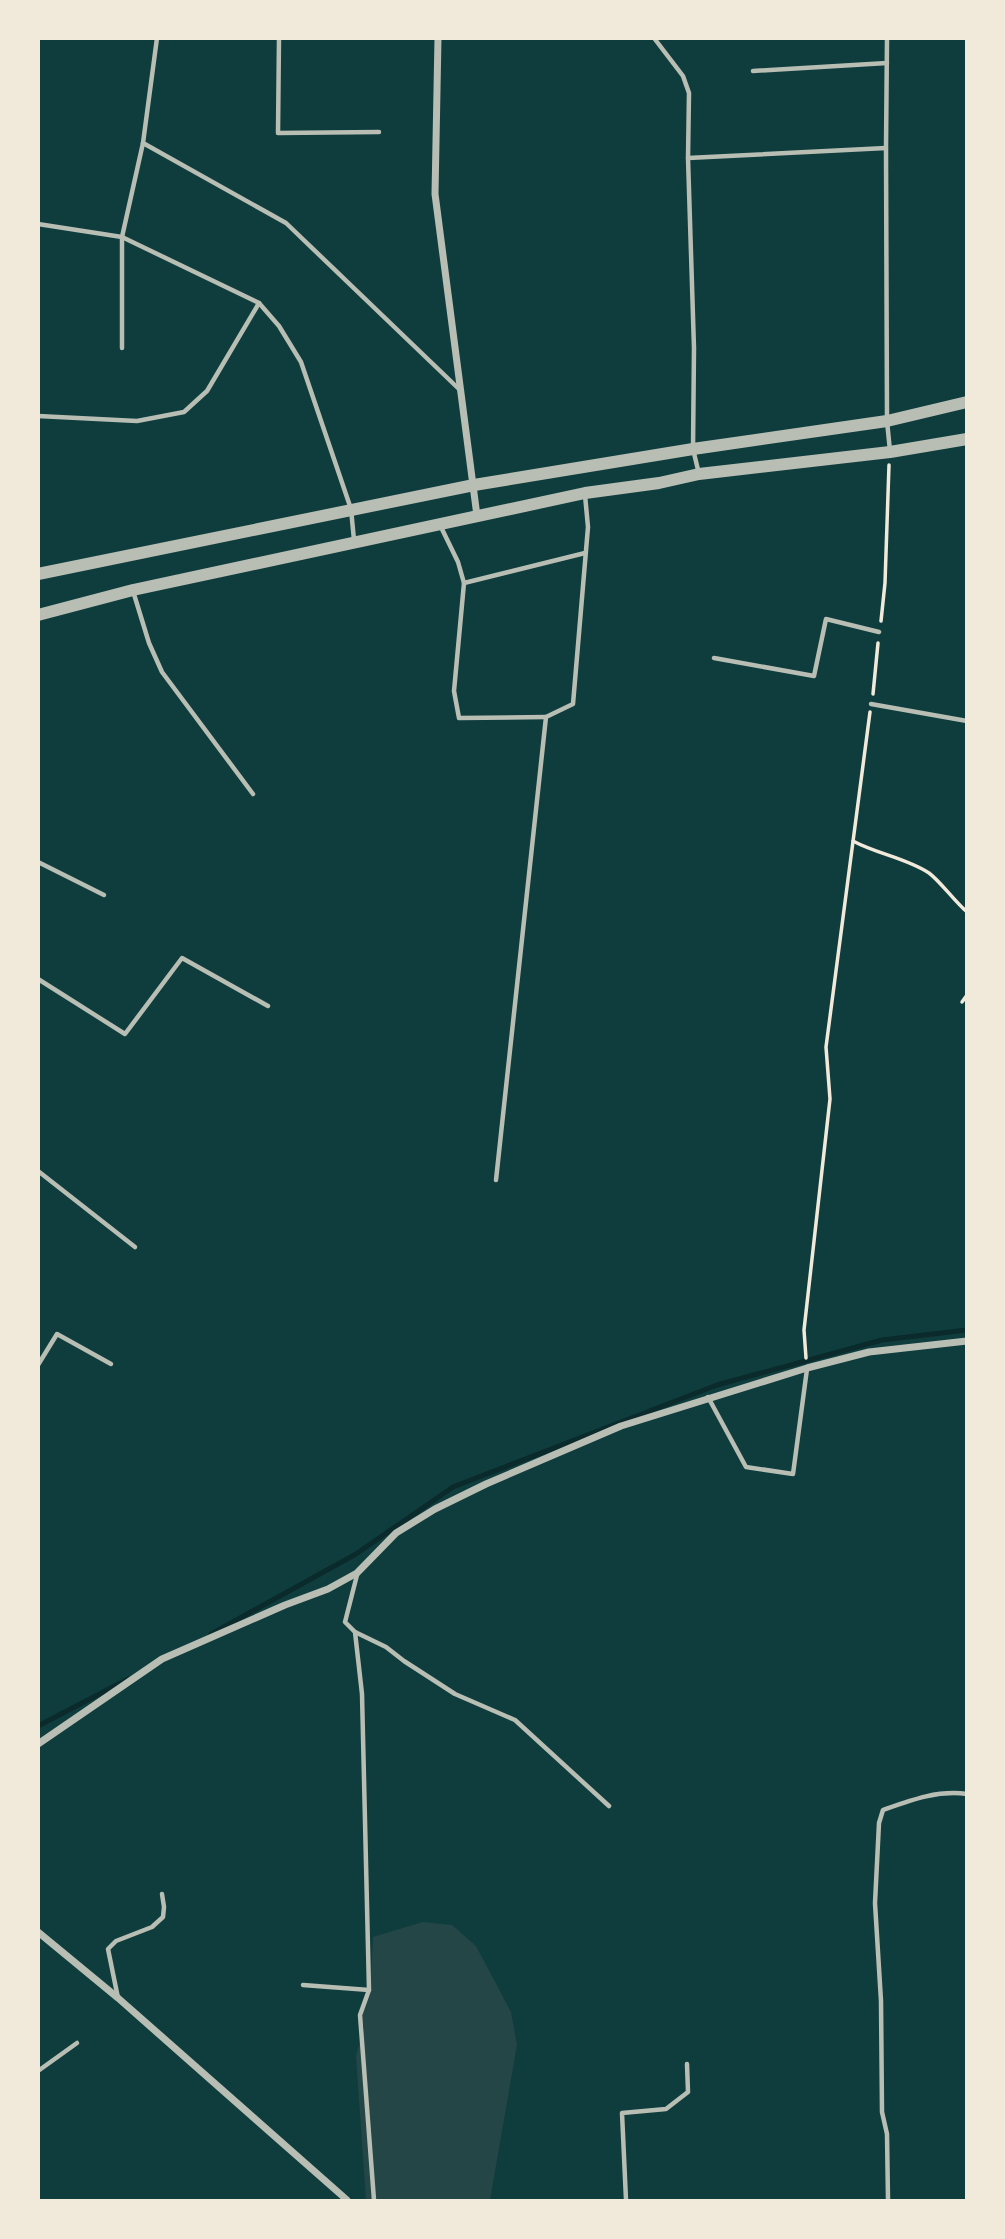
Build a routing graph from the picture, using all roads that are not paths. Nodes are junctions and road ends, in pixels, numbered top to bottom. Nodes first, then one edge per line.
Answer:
1 (157, 38) edge
2 (279, 38) edge
3 (438, 38) edge
4 (654, 38) edge
5 (887, 38) edge
6 (887, 64) junction
7 (753, 71) dead end
8 (379, 132) dead end
9 (143, 143) junction
10 (886, 148) junction
11 (688, 158) junction
12 (38, 223) edge
13 (122, 237) junction
14 (259, 303) junction
15 (122, 348) dead end
16 (461, 390) junction
17 (967, 402) edge
18 (38, 416) edge
19 (887, 421) junction
20 (967, 439) edge
21 (693, 449) junction
22 (890, 452) junction
23 (699, 474) junction
24 (474, 485) junction
25 (585, 493) junction
26 (351, 509) junction
27 (477, 516) junction
28 (440, 525) junction
29 (355, 544) junction
30 (586, 553) junction
31 (38, 574) edge
32 (464, 583) junction
33 (133, 590) junction
34 (38, 615) edge
35 (880, 632) road end
36 (714, 658) dead end
37 (872, 704) road end
38 (546, 716) junction
39 (967, 721) edge
40 (253, 794) dead end
41 (38, 862) edge
42 (104, 895) dead end
43 (38, 979) edge
44 (268, 1006) dead end
45 (38, 1171) edge
46 (496, 1180) dead end
47 (135, 1247) dead end
48 (967, 1341) edge
49 (111, 1364) dead end
50 (38, 1365) edge
51 (807, 1368) junction
52 (708, 1398) junction
53 (357, 1573) junction
54 (355, 1632) junction
55 (38, 1744) edge
56 (967, 1794) edge
57 (609, 1806) dead end
58 (162, 1894) dead end
59 (38, 1932) edge
60 (303, 1985) dead end
61 (369, 1990) junction
62 (118, 1998) junction
63 (77, 2043) dead end
64 (687, 2064) dead end
65 (38, 2071) edge
66 (347, 2200) edge
67 (374, 2200) edge
68 (626, 2200) edge
69 (888, 2200) edge

1 - 9 lane
2 - 8 lane
3 - 16 street
4 - 11 lane
5 - 6 lane
6 - 7 lane
6 - 10 lane
9 - 13 lane
9 - 16 lane
10 - 11 lane
10 - 19 lane
11 - 21 lane
12 - 13 lane
13 - 14 lane
13 - 15 lane
14 - 18 lane
14 - 26 lane
16 - 24 street
17 - 19 street
19 - 21 street
19 - 22 lane
20 - 22 street
21 - 23 lane
21 - 24 street
22 - 23 street
23 - 25 street
24 - 26 street
24 - 27 street
25 - 27 street
25 - 30 lane
26 - 29 lane
26 - 31 street
27 - 28 street
28 - 29 street
28 - 32 lane
29 - 33 street
30 - 32 lane
30 - 38 lane
32 - 38 lane
33 - 34 street
33 - 40 lane
35 - 36 lane
37 - 39 lane
38 - 46 lane
41 - 42 lane
43 - 44 lane
45 - 47 lane
48 - 51 street
49 - 50 lane
51 - 52 street
51 - 52 lane
52 - 53 street
53 - 54 lane
53 - 55 street
54 - 57 lane
54 - 61 lane
56 - 69 lane
58 - 62 lane
59 - 62 street
60 - 61 lane
61 - 67 lane
62 - 66 street
63 - 65 lane
64 - 68 lane

